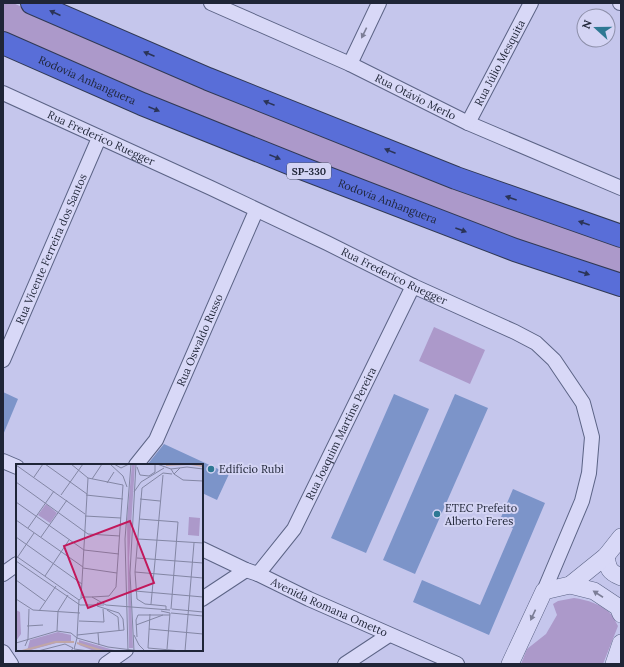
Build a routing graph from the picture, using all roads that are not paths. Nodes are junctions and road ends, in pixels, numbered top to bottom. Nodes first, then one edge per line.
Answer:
1 (32, 3) edge
2 (211, 3) edge
3 (379, 3) edge
4 (531, 3) edge
5 (3, 43) edge
6 (350, 64) junction
7 (3, 93) edge
8 (468, 123) junction
9 (99, 138) junction
10 (621, 188) edge
11 (256, 211) junction
12 (621, 236) edge
13 (621, 285) edge
14 (413, 286) junction
15 (3, 360) edge
16 (3, 461) edge
17 (137, 464) edge
18 (16, 467) edge
19 (621, 537) edge
20 (203, 549) edge
21 (606, 556) junction
22 (16, 565) edge
23 (252, 572) junction
24 (3, 574) edge
25 (621, 577) edge
26 (570, 585) junction
27 (544, 591) junction
28 (203, 598) edge
29 (621, 614) edge
30 (389, 635) junction
31 (621, 643) edge
32 (125, 651) edge
33 (3, 652) edge
34 (11, 664) edge
35 (106, 664) edge
36 (345, 664) edge
37 (457, 664) edge
38 (510, 664) edge
39 (614, 664) edge

12 -> 1 highway
2 - 6 street, Rua Otávio Merlo
3 -> 6 street
4 - 8 street, Rua Júlio Mesquita
5 -> 13 highway, Rodovia Anhanguera / SP-330
6 - 8 street, Rua Otávio Merlo
7 - 9 street, Rua Frederico Ruegger
8 - 10 street, Rua Otávio Merlo
9 - 11 street, Rua Frederico Ruegger
9 - 15 street, Rua Vicente Ferreira dos Santos
11 - 14 street, Rua Frederico Ruegger
11 - 17 street, Rua Oswaldo Russo
14 - 23 street, Rua Joaquim Martins Pereira
14 - 27 street, Rua Frederico Ruegger
16 - 18 street
19 - 21 street
20 - 23 street, Avenida Romana Ometto
21 - 25 street
21 - 26 street
22 - 24 street
23 - 28 street, Rua Joaquim Martins Pereira
23 - 30 street, Avenida Romana Ometto
26 - 27 street
29 -> 26 street
27 -> 38 street
30 - 36 street
30 - 37 street, Avenida Romana Ometto
31 - 39 street
32 - 35 street
33 - 34 street

